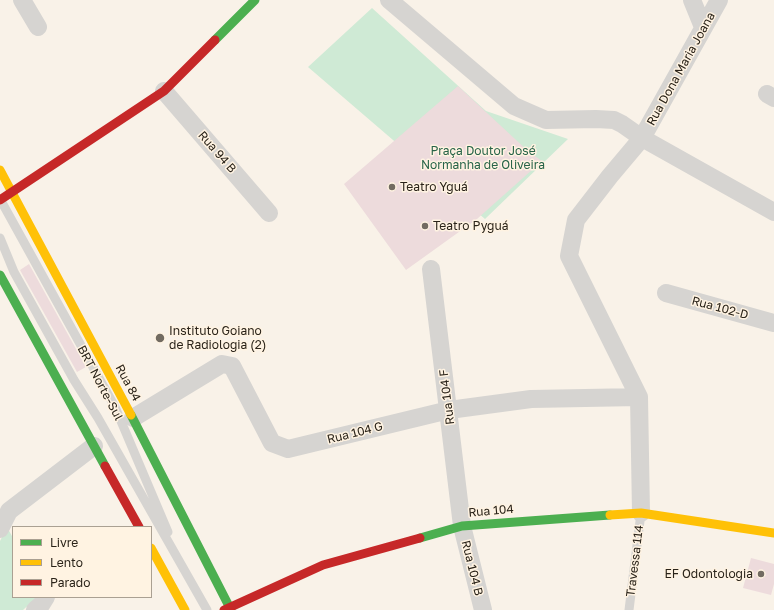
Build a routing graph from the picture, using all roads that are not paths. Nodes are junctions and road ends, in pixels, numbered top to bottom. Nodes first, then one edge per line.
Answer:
1 (22, 0) edge
2 (255, 0) edge
3 (390, 0) edge
4 (692, 0) edge
5 (719, 0) edge
6 (38, 27) dead end
7 (703, 27) junction
8 (164, 91) junction
9 (642, 138) junction
10 (0, 170) edge
11 (13, 192) junction
12 (0, 199) edge
13 (774, 212) edge
14 (269, 213) dead end
15 (0, 238) edge
16 (431, 269) dead end
17 (0, 275) edge
18 (666, 293) dead end
19 (774, 323) edge
20 (639, 397) junction
21 (449, 410) junction
22 (133, 418) junction
23 (94, 446) junction
24 (9, 511) junction
25 (641, 513) junction
26 (16, 526) edge
27 (138, 526) edge
28 (462, 526) junction
29 (0, 529) edge
30 (774, 533) edge
31 (152, 550) edge
32 (186, 574) junction
33 (45, 598) edge
34 (228, 609) edge
35 (35, 610) edge
36 (185, 610) edge
37 (207, 610) edge
38 (483, 610) edge
39 (629, 610) edge

1 - 6 street
2 - 8 main road
3 - 9 street
4 - 7 street
5 - 7 street, Rua Dona Maria Joana
7 - 9 street, Rua Dona Maria Joana
8 - 11 main road
8 - 14 street, Rua 94 B
9 - 13 street
9 - 20 street, Rua Dona Maria Joana
10 - 11 main road, Rua 84
11 - 12 main road
11 - 22 main road, Rua 84
12 - 32 lane, BRT Norte-Sul
15 - 32 lane, BRT Norte-Sul
16 - 21 street, Rua 104 F
17 - 23 main road
18 - 19 street, Rua 102-D
20 - 21 street, Rua 104 G
20 - 25 street
21 - 22 street, Rua 104 G
21 - 28 street, Rua 104 F
22 - 34 main road, Rua 84
23 - 24 street
23 - 27 main road
24 - 26 street
24 - 29 street
25 - 28 main road, Rua 104
25 - 30 main road, Rua 104
25 - 39 lane, Travessa 114
28 - 34 main road, Rua 104
28 - 38 street, Rua 104 B
31 - 36 main road
32 - 37 lane
33 - 35 street

